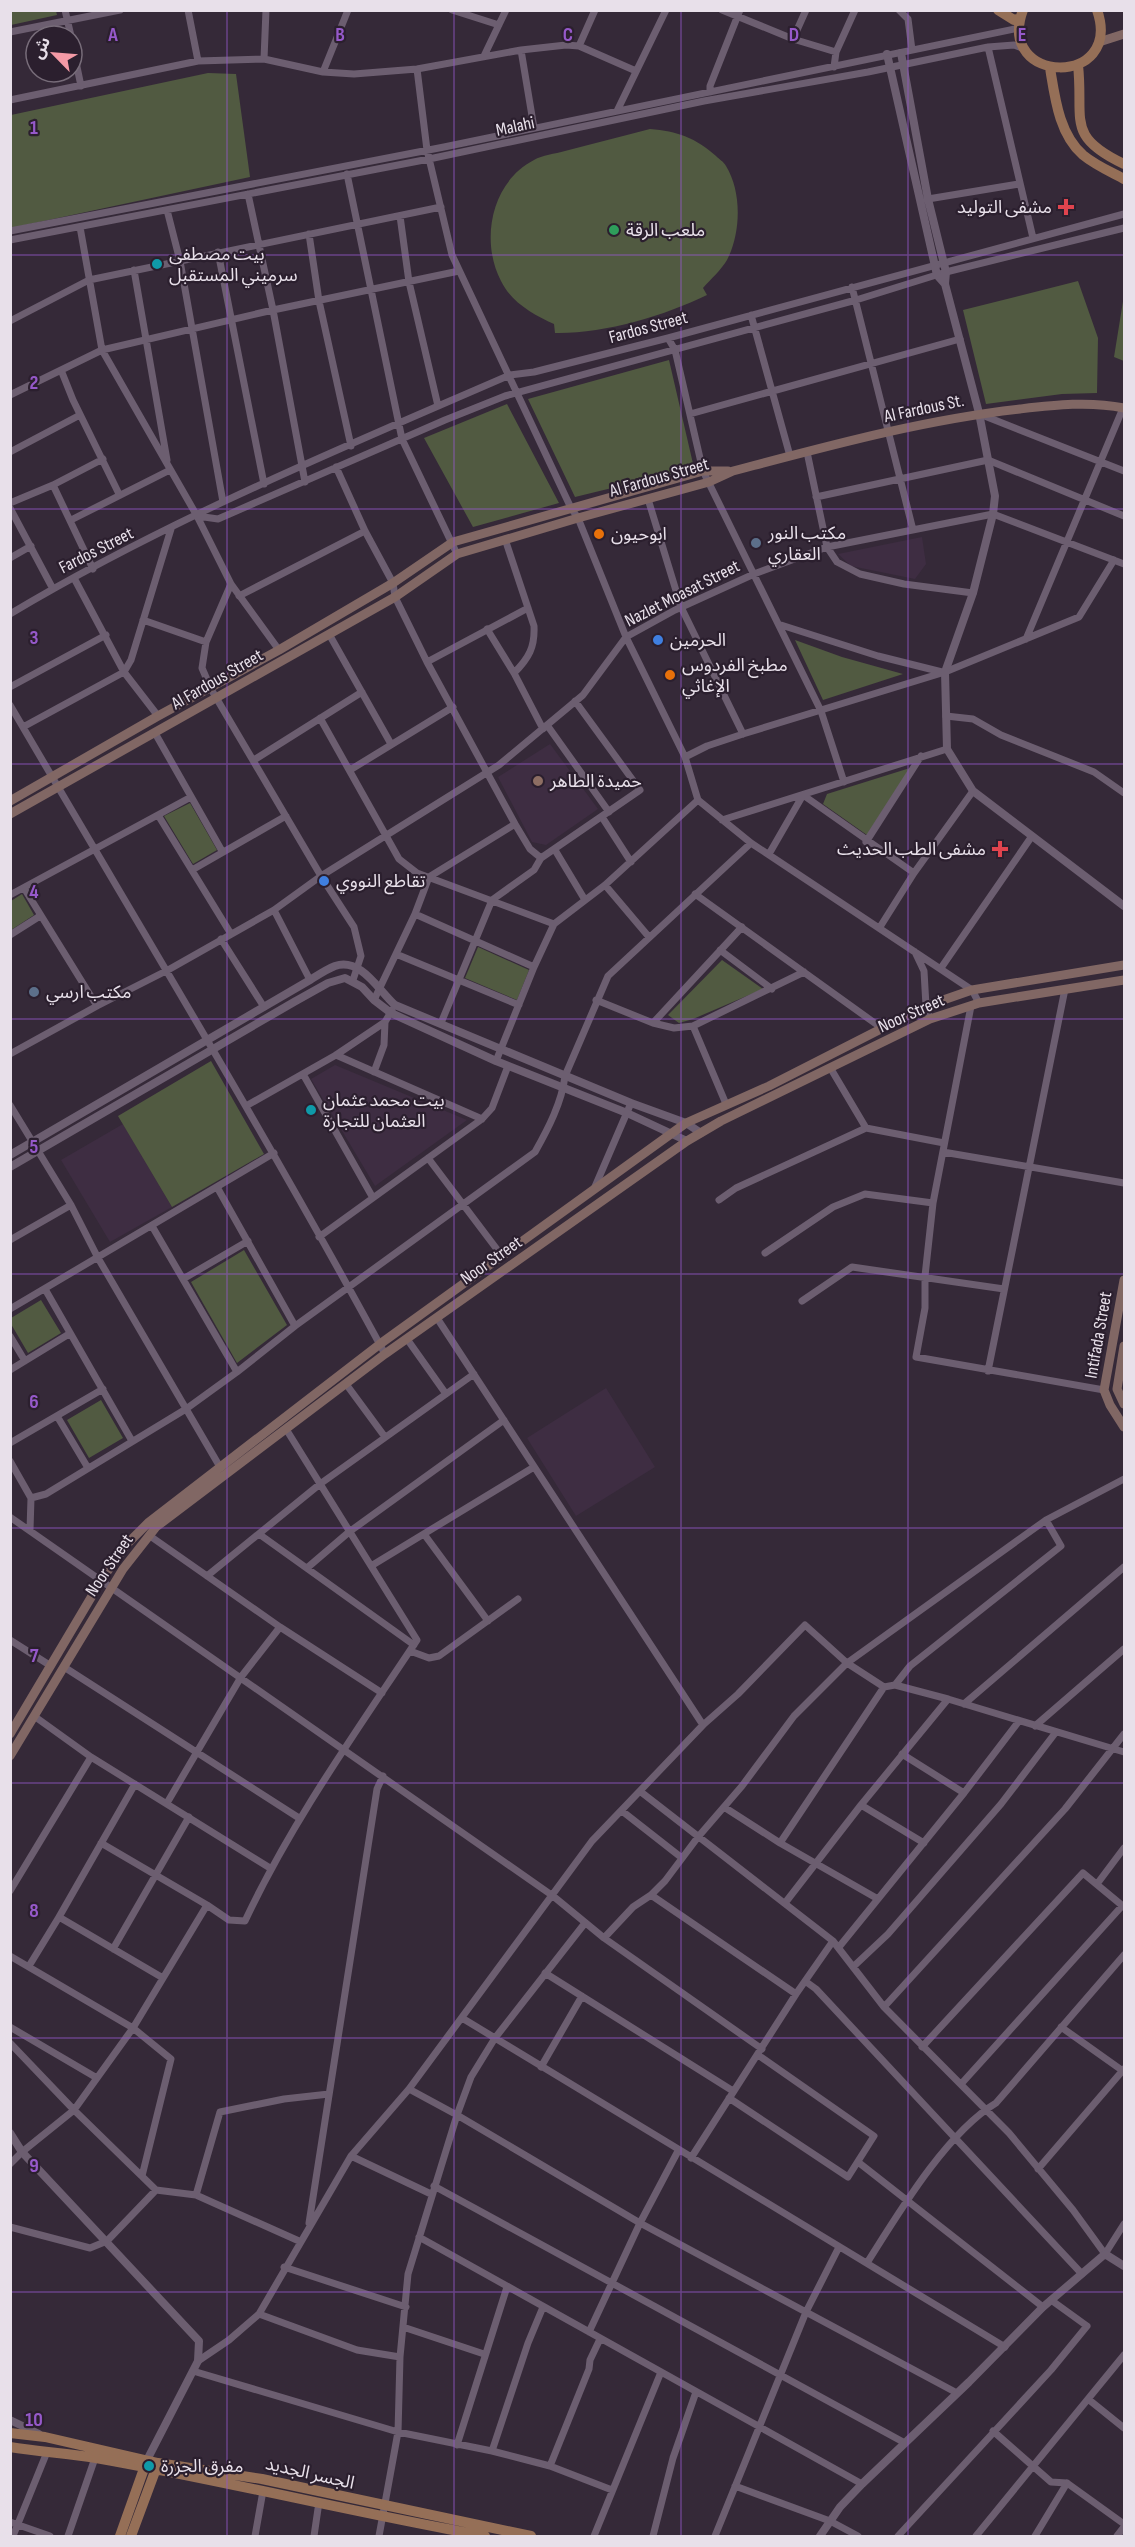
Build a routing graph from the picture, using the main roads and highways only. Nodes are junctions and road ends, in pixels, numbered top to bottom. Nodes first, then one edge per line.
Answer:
1 (998, 10) edge
2 (1097, 10) edge
3 (1021, 19) edge
4 (1125, 34) edge
5 (1099, 42) junction
6 (1078, 65) junction
7 (1050, 68) junction
8 (1125, 164) edge
9 (1125, 179) edge
10 (1124, 408) edge
11 (733, 471) junction
12 (10, 801) edge
13 (10, 814) edge
14 (1125, 965) edge
15 (1125, 980) edge
16 (1125, 1280) edge
17 (1125, 1346) edge
18 (1125, 1404) edge
19 (1125, 1426) edge
20 (10, 1734) edge
21 (10, 1756) edge
22 (10, 2433) edge
23 (10, 2447) edge
24 (151, 2465) junction
25 (120, 2536) edge
26 (131, 2536) edge
27 (485, 2536) edge
28 (531, 2536) edge

1 - 3 main road
2 - 5 main road
3 - 7 main road
4 - 5 main road
5 - 6 main road
6 - 7 main road
6 - 8 main road
7 - 9 main road
10 - 11 main road, Al Fardous St.
11 - 12 main road, Al Fardous Street
11 - 13 main road, Al Fardous Street
14 - 20 main road, Noor Street
15 - 21 main road, Noor Street
16 - 19 main road, Intifada Street
17 - 18 main road, Intifada Street
22 - 24 main road, الجسر الجديد
23 - 24 main road, الجسر الجديد
24 - 25 main road
24 - 26 main road
24 - 27 main road, الجسر الجديد
24 - 28 main road, الجسر الجديد

